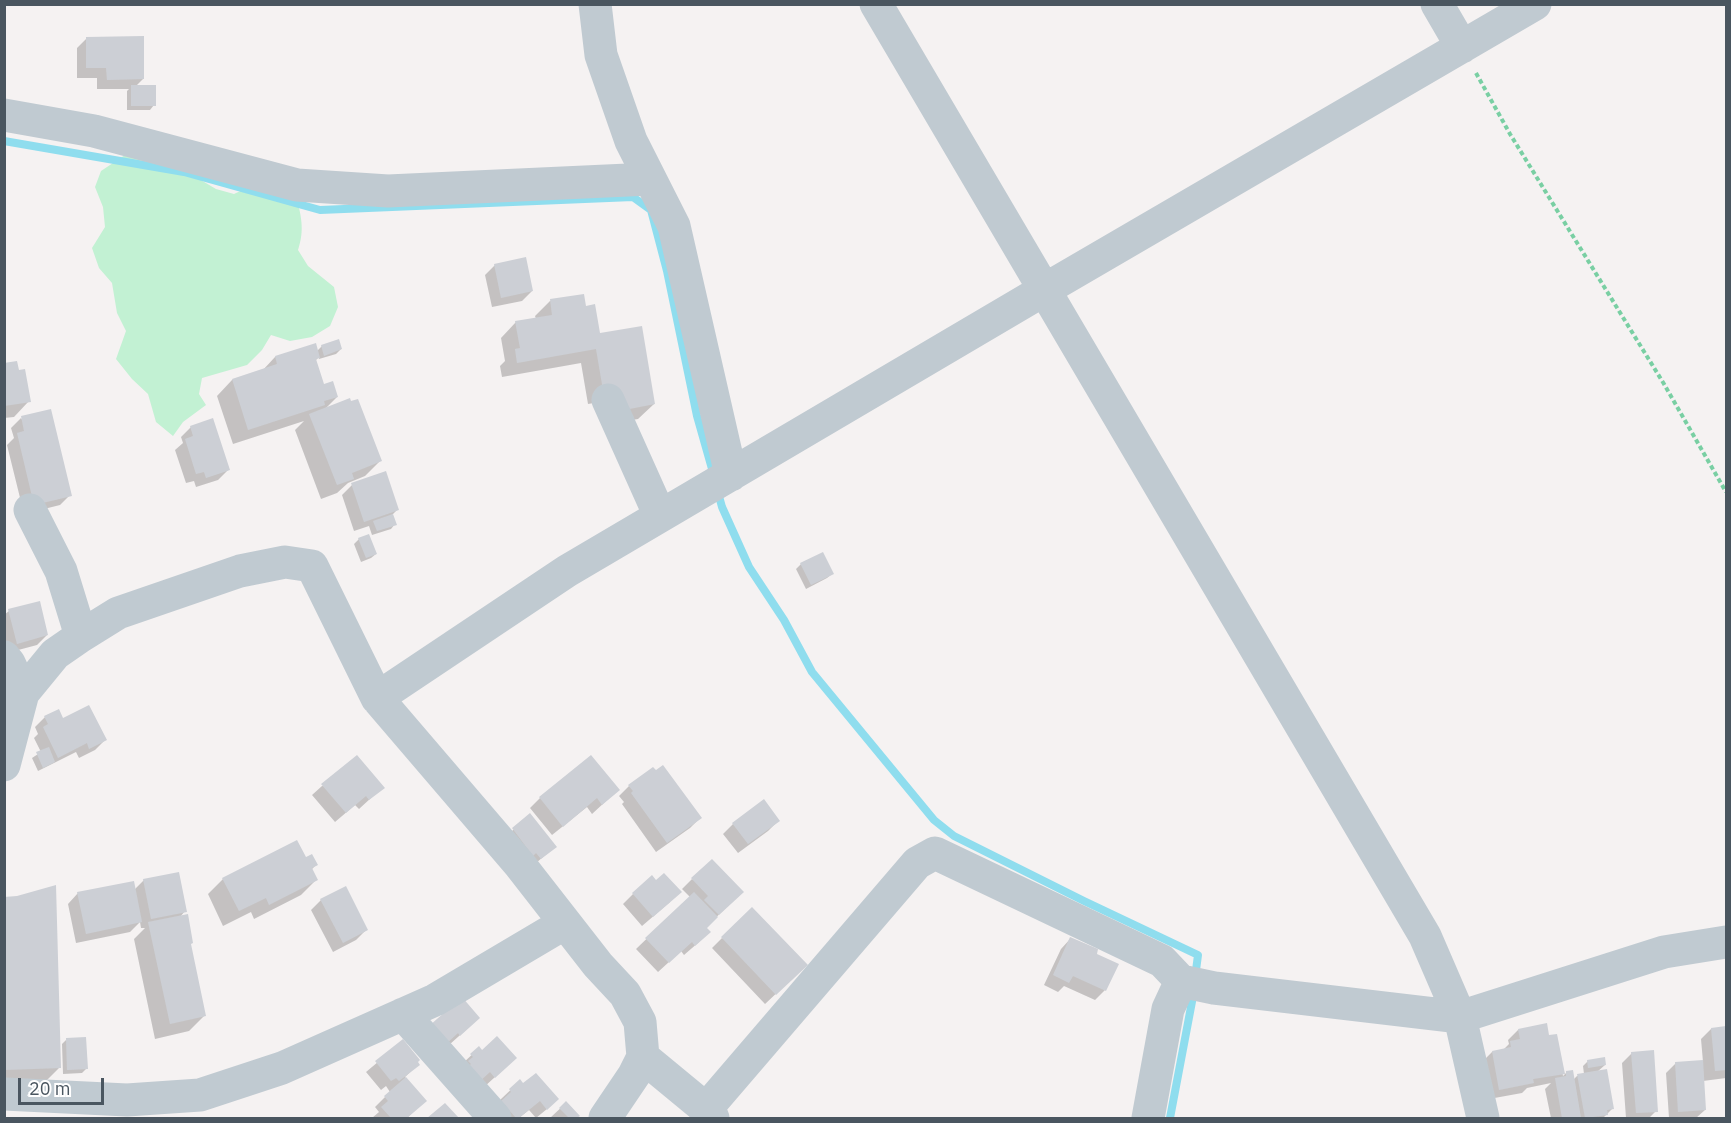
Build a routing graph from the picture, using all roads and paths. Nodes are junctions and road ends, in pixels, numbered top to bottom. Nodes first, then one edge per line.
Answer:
1 (595, 4) edge
2 (876, 4) edge
3 (1437, 4) edge
4 (1536, 4) edge
5 (1462, 47) junction
6 (4, 116) edge
7 (650, 179) junction
8 (1044, 290) junction
9 (608, 400) dead end
10 (731, 475) junction
11 (1726, 492) edge
12 (30, 510) dead end
13 (660, 516) junction
14 (81, 636) junction
15 (4, 657) edge
16 (23, 693) junction
17 (377, 698) junction
18 (4, 765) edge
19 (565, 923) junction
20 (1726, 942) edge
21 (1180, 981) junction
22 (403, 1014) junction
23 (1460, 1017) junction
24 (643, 1057) junction
25 (4, 1094) edge
26 (710, 1114) edge
27 (495, 1119) edge
28 (605, 1119) edge
29 (1148, 1119) edge
30 (1483, 1119) edge

1 - 7 street
2 - 8 street
3 - 5 street
4 - 5 street
5 - 8 street
5 - 11 path
6 - 7 street
7 - 10 street
8 - 10 street
8 - 23 street
9 - 13 street
10 - 13 street
12 - 14 street
13 - 17 street
14 - 16 street
14 - 17 street
15 - 16 street
16 - 18 street
17 - 19 street
19 - 22 street
19 - 24 street
20 - 23 street
21 - 23 street
21 - 26 street
21 - 29 street
22 - 25 street
22 - 27 street
23 - 30 street
24 - 26 street
24 - 28 street

